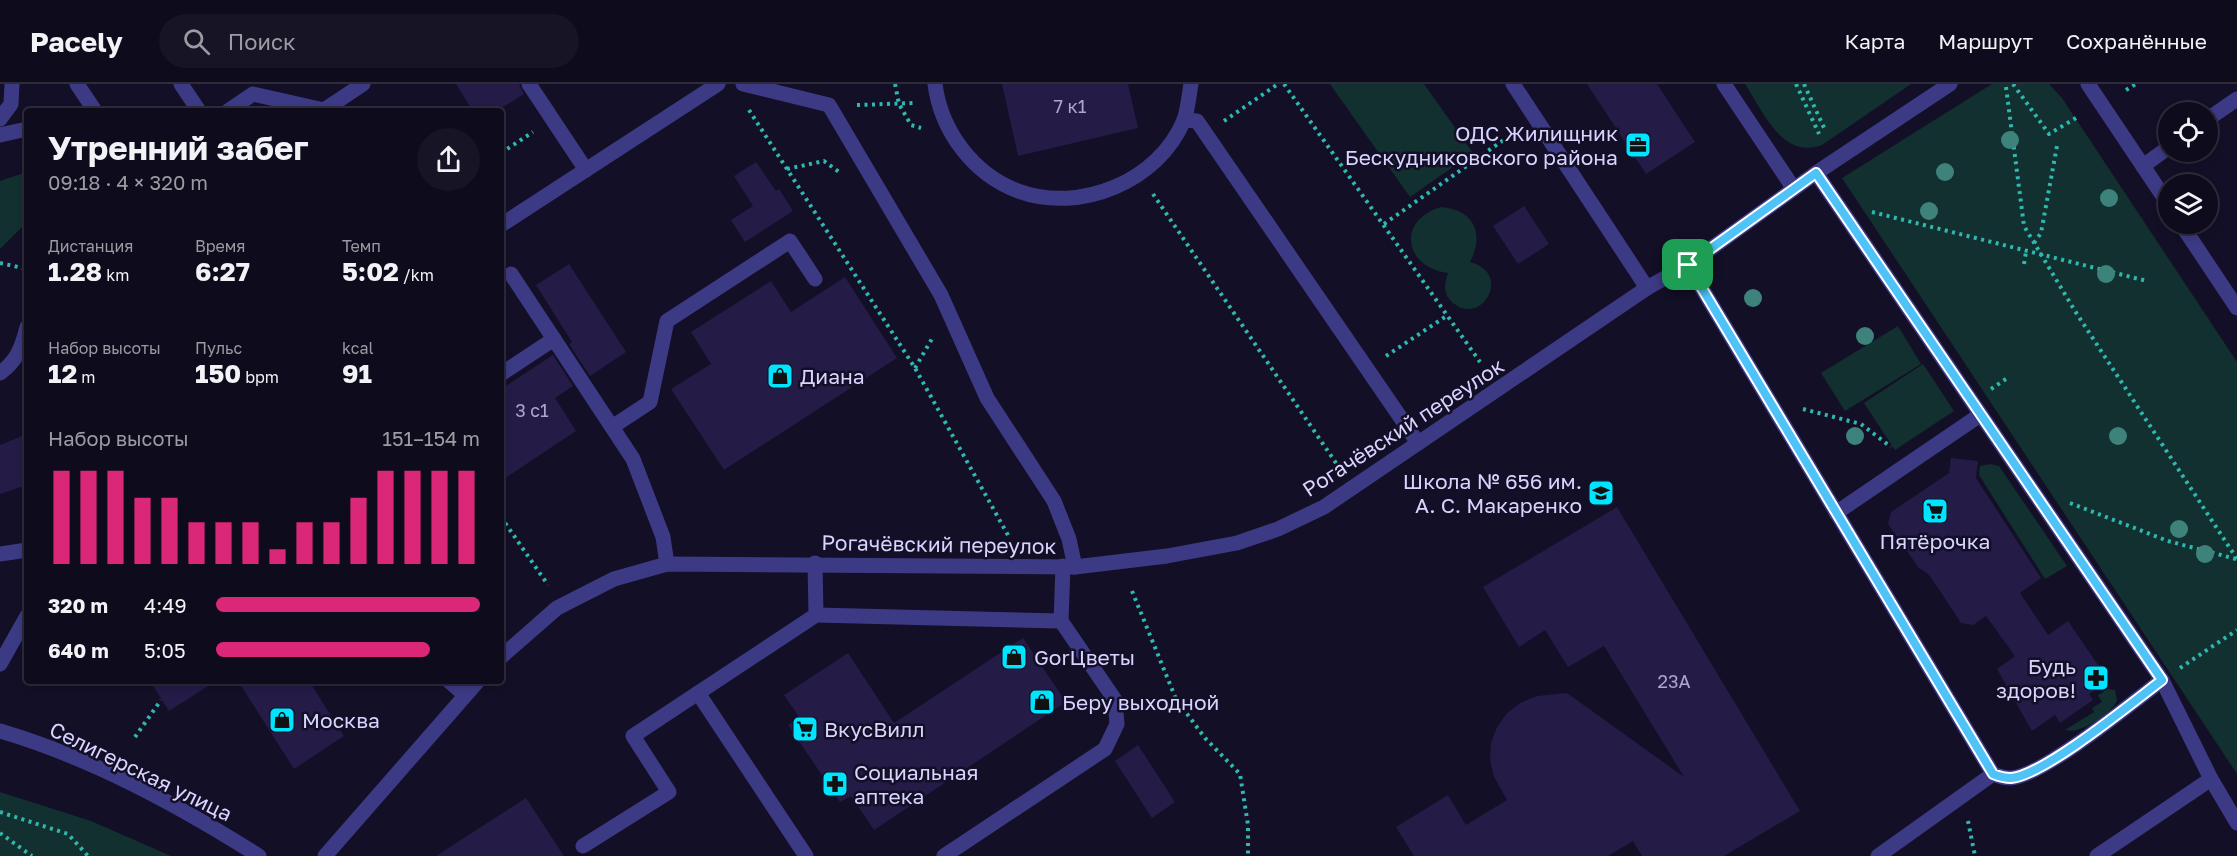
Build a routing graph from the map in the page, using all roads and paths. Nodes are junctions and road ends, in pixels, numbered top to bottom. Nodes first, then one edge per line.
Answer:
1 (12, 84) edge
2 (77, 84) edge
3 (181, 84) edge
4 (363, 84) edge
5 (529, 84) edge
6 (718, 84) edge
7 (743, 84) edge
8 (935, 84) edge
9 (1191, 84) edge
10 (1278, 84) edge
11 (1284, 84) edge
12 (1513, 84) edge
13 (1724, 84) edge
14 (1796, 84) edge
15 (1804, 84) edge
16 (1950, 84) edge
17 (2013, 84) edge
18 (2088, 84) edge
19 (2136, 84) edge
20 (2006, 87) dead end
21 (2126, 90) dead end
22 (2237, 99) edge
23 (937, 102) junction
24 (744, 103) dead end
25 (829, 105) junction
26 (92, 108) edge
27 (197, 108) edge
28 (232, 108) edge
29 (315, 108) edge
30 (327, 108) edge
31 (2218, 112) edge
32 (1535, 117) junction
33 (2076, 118) dead end
34 (0, 119) edge
35 (552, 119) junction
36 (1184, 120) junction
37 (24, 130) edge
38 (1825, 130) dead end
39 (1206, 134) junction
40 (1819, 134) dead end
41 (0, 135) edge
42 (2057, 146) dead end
43 (504, 151) edge
44 (2158, 155) edge
45 (2143, 166) junction
46 (787, 169) junction
47 (586, 170) junction
48 (1816, 173) junction
49 (842, 174) dead end
50 (1140, 174) junction
51 (2158, 188) edge
52 (1794, 189) junction
53 (1836, 202) junction
54 (504, 223) edge
55 (1384, 224) junction
56 (2188, 234) edge
57 (2034, 243) junction
58 (2026, 252) junction
59 (2043, 256) junction
60 (0, 263) edge
61 (2024, 264) dead end
62 (1688, 265) junction
63 (24, 268) edge
64 (511, 274) dead end
65 (814, 279) dead end
66 (2146, 282) dead end
67 (1647, 288) junction
68 (2237, 308) edge
69 (1448, 315) junction
70 (935, 334) dead end
71 (24, 335) edge
72 (554, 339) junction
73 (1480, 362) dead end
74 (915, 368) junction
75 (1366, 369) junction
76 (504, 372) edge
77 (0, 373) edge
78 (1776, 412) junction
79 (1980, 415) junction
80 (612, 427) junction
81 (1418, 443) junction
82 (1906, 465) junction
83 (1338, 466) dead end
84 (2028, 486) junction
85 (1836, 513) junction
86 (504, 521) edge
87 (1009, 537) dead end
88 (24, 550) edge
89 (0, 554) edge
90 (815, 563) junction
91 (667, 564) junction
92 (1069, 566) junction
93 (548, 585) dead end
94 (1132, 591) dead end
95 (816, 615) junction
96 (24, 621) edge
97 (1062, 621) junction
98 (2237, 630) edge
99 (504, 654) edge
100 (0, 664) edge
101 (2162, 680) junction
102 (452, 684) edge
103 (475, 684) edge
104 (698, 693) junction
105 (465, 695) junction
106 (161, 700) dead end
107 (0, 731) edge
108 (135, 737) dead end
109 (1993, 774) junction
110 (2211, 779) junction
111 (1964, 794) junction
112 (0, 812) edge
113 (2237, 823) edge
114 (0, 833) edge
115 (583, 846) dead end
116 (32, 856) edge
117 (88, 856) edge
118 (259, 856) edge
119 (325, 856) edge
120 (806, 856) edge
121 (944, 856) edge
122 (1248, 856) edge
123 (1878, 856) edge
124 (1975, 856) edge
125 (2097, 856) edge

1 - 34 street
2 - 26 street
3 - 27 street
4 - 30 street
5 - 35 street
6 - 47 street
7 - 25 street
8 - 23 street
9 - 36 street
10 - 39 path
11 - 55 path
12 - 32 street
13 - 52 street
14 - 40 path
15 - 38 path
16 - 48 street, Рогачёвский переулок
17 - 33 path
18 - 45 street
19 - 21 path
20 - 57 path
22 - 31 street
23 - 25 path
23 - 50 street
24 - 46 path
25 - 92 street
28 - 29 street
32 - 55 path
32 - 67 street
35 - 43 path
35 - 47 street
36 - 39 street
36 - 50 street
37 - 41 street
39 - 75 street
42 - 57 path
44 - 45 street
45 - 51 street
46 - 49 path
46 - 74 path
47 - 54 street
48 - 52 street, Рогачёвский переулок
48 - 53 street
50 - 83 path
52 - 62 street, Рогачёвский переулок
53 - 58 path
53 - 79 street
55 - 69 path
56 - 68 street
57 - 59 path
58 - 59 path
58 - 61 path
59 - 66 path
59 - 84 path
60 - 63 path
62 - 67 street, Рогачёвский переулок
62 - 78 street
64 - 72 street
65 - 80 street
67 - 81 street, Рогачёвский переулок
69 - 73 path
69 - 75 path
70 - 74 path
71 - 77 street
72 - 76 street
72 - 80 street
74 - 87 path
75 - 81 street
78 - 82 path
78 - 85 street
79 - 82 street
79 - 84 street
80 - 91 street
81 - 92 street, Рогачёвский переулок
82 - 85 street
84 - 101 street
85 - 109 street
86 - 93 path
88 - 89 street
90 - 91 street, Рогачёвский переулок
90 - 92 street, Рогачёвский переулок
90 - 95 street
91 - 99 street, Рогачёвский переулок
92 - 97 street
94 - 122 path
95 - 97 street
95 - 104 street
96 - 100 street
97 - 121 street
98 - 101 path
101 - 109 street
101 - 110 street
102 - 105 street
103 - 105 street
104 - 115 street
104 - 120 street
105 - 119 street
106 - 108 path
107 - 118 street, Селигерская улица
109 - 111 street
110 - 113 street
110 - 125 street
111 - 123 street
111 - 124 path
112 - 117 path
114 - 116 path

